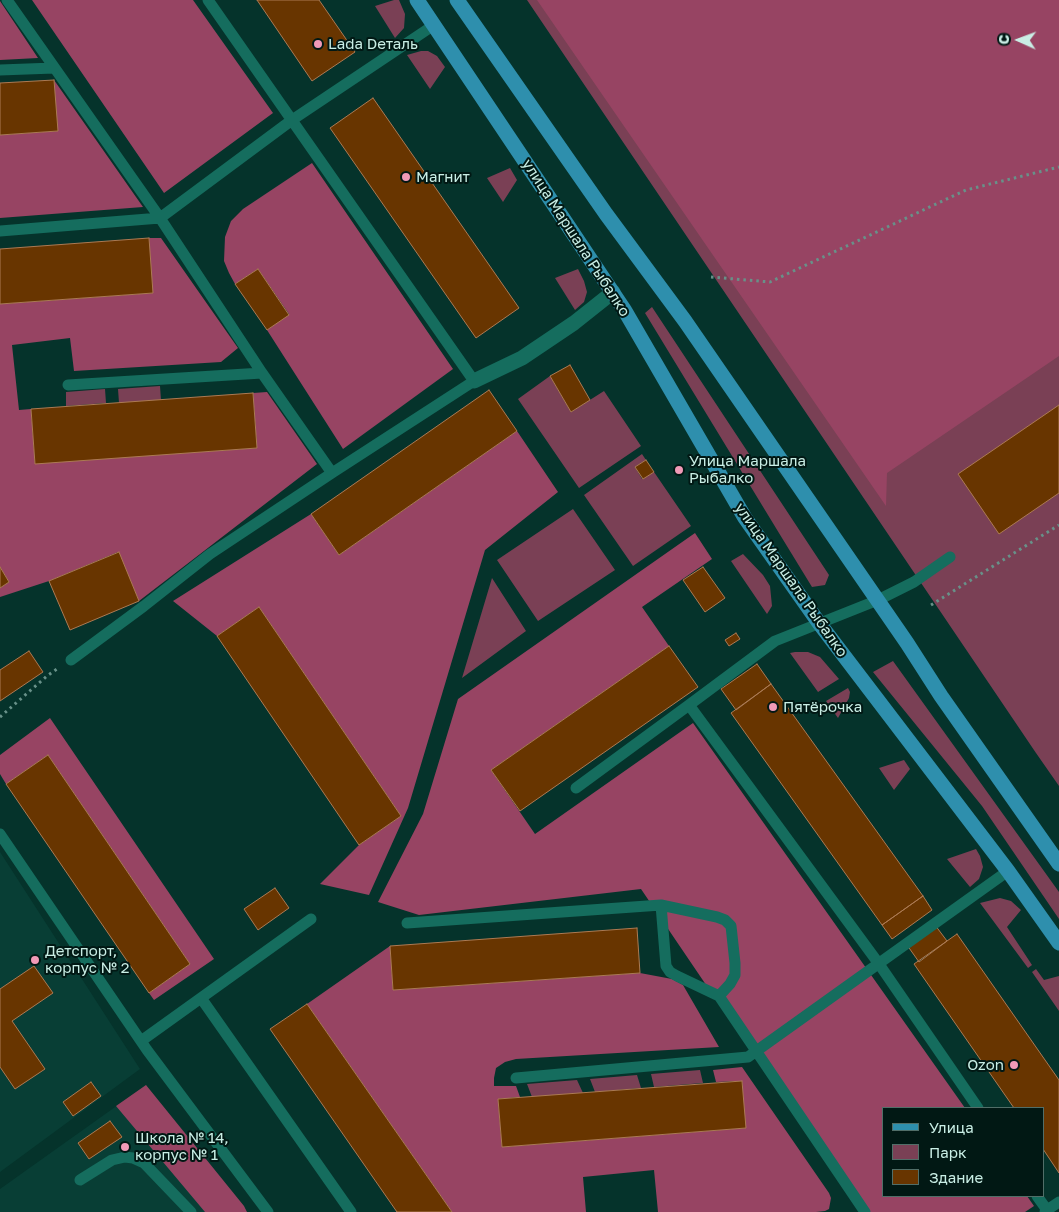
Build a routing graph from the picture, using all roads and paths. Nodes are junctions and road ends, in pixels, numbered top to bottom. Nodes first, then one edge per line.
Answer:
1 (8, 0) edge
2 (208, 0) edge
3 (417, 0) edge
4 (456, 0) edge
5 (434, 25) junction
6 (54, 68) junction
7 (0, 70) edge
8 (292, 120) junction
9 (1059, 167) edge
10 (160, 218) junction
11 (0, 231) edge
12 (711, 277) dead end
13 (613, 292) junction
14 (262, 373) junction
15 (474, 381) junction
16 (68, 385) dead end
17 (332, 473) junction
18 (1059, 525) edge
19 (950, 557) dead end
20 (878, 600) junction
21 (931, 605) dead end
22 (819, 623) junction
23 (72, 660) joint
24 (689, 705) junction
25 (0, 717) edge
26 (576, 788) dead end
27 (0, 834) edge
28 (1059, 864) edge
29 (1008, 871) junction
30 (661, 905) junction
31 (311, 919) dead end
32 (407, 923) dead end
33 (1059, 943) edge
34 (879, 964) junction
35 (719, 996) junction
36 (201, 998) junction
37 (141, 1040) junction
38 (756, 1051) junction
39 (516, 1078) dead end
40 (977, 1107) edge
41 (80, 1180) dead end
42 (1038, 1197) edge
43 (1059, 1202) edge
44 (1046, 1211) edge
45 (191, 1212) edge
46 (268, 1212) edge
47 (351, 1212) edge
48 (865, 1212) edge

1 - 6 lane
2 - 8 lane
3 - 5 main road, улица Маршала Рыбалко
4 - 20 main road
5 - 8 lane
5 - 13 main road, улица Маршала Рыбалко
6 - 7 lane
6 - 10 lane
8 - 10 lane
8 - 15 lane
9 - 12 path
10 - 11 lane
10 - 14 lane
13 - 15 street
13 - 22 main road, улица Маршала Рыбалко
14 - 16 lane
14 - 17 lane
15 - 17 lane
17 - 23 lane
18 - 21 path
19 - 20 lane
20 - 22 lane
20 - 28 main road
22 - 24 lane
22 - 29 main road, улица Маршала Рыбалко
23 - 25 path
24 - 26 lane
24 - 34 lane
27 - 37 lane
29 - 33 main road, улица Маршала Рыбалко
29 - 34 lane
30 - 32 lane
30 - 35 lane
30 - 35 lane
31 - 36 lane
34 - 38 lane
34 - 40 lane
35 - 38 lane
36 - 37 lane
36 - 47 lane
37 - 46 lane
38 - 39 lane
38 - 48 lane
41 - 45 lane
42 - 44 lane
43 - 44 lane

